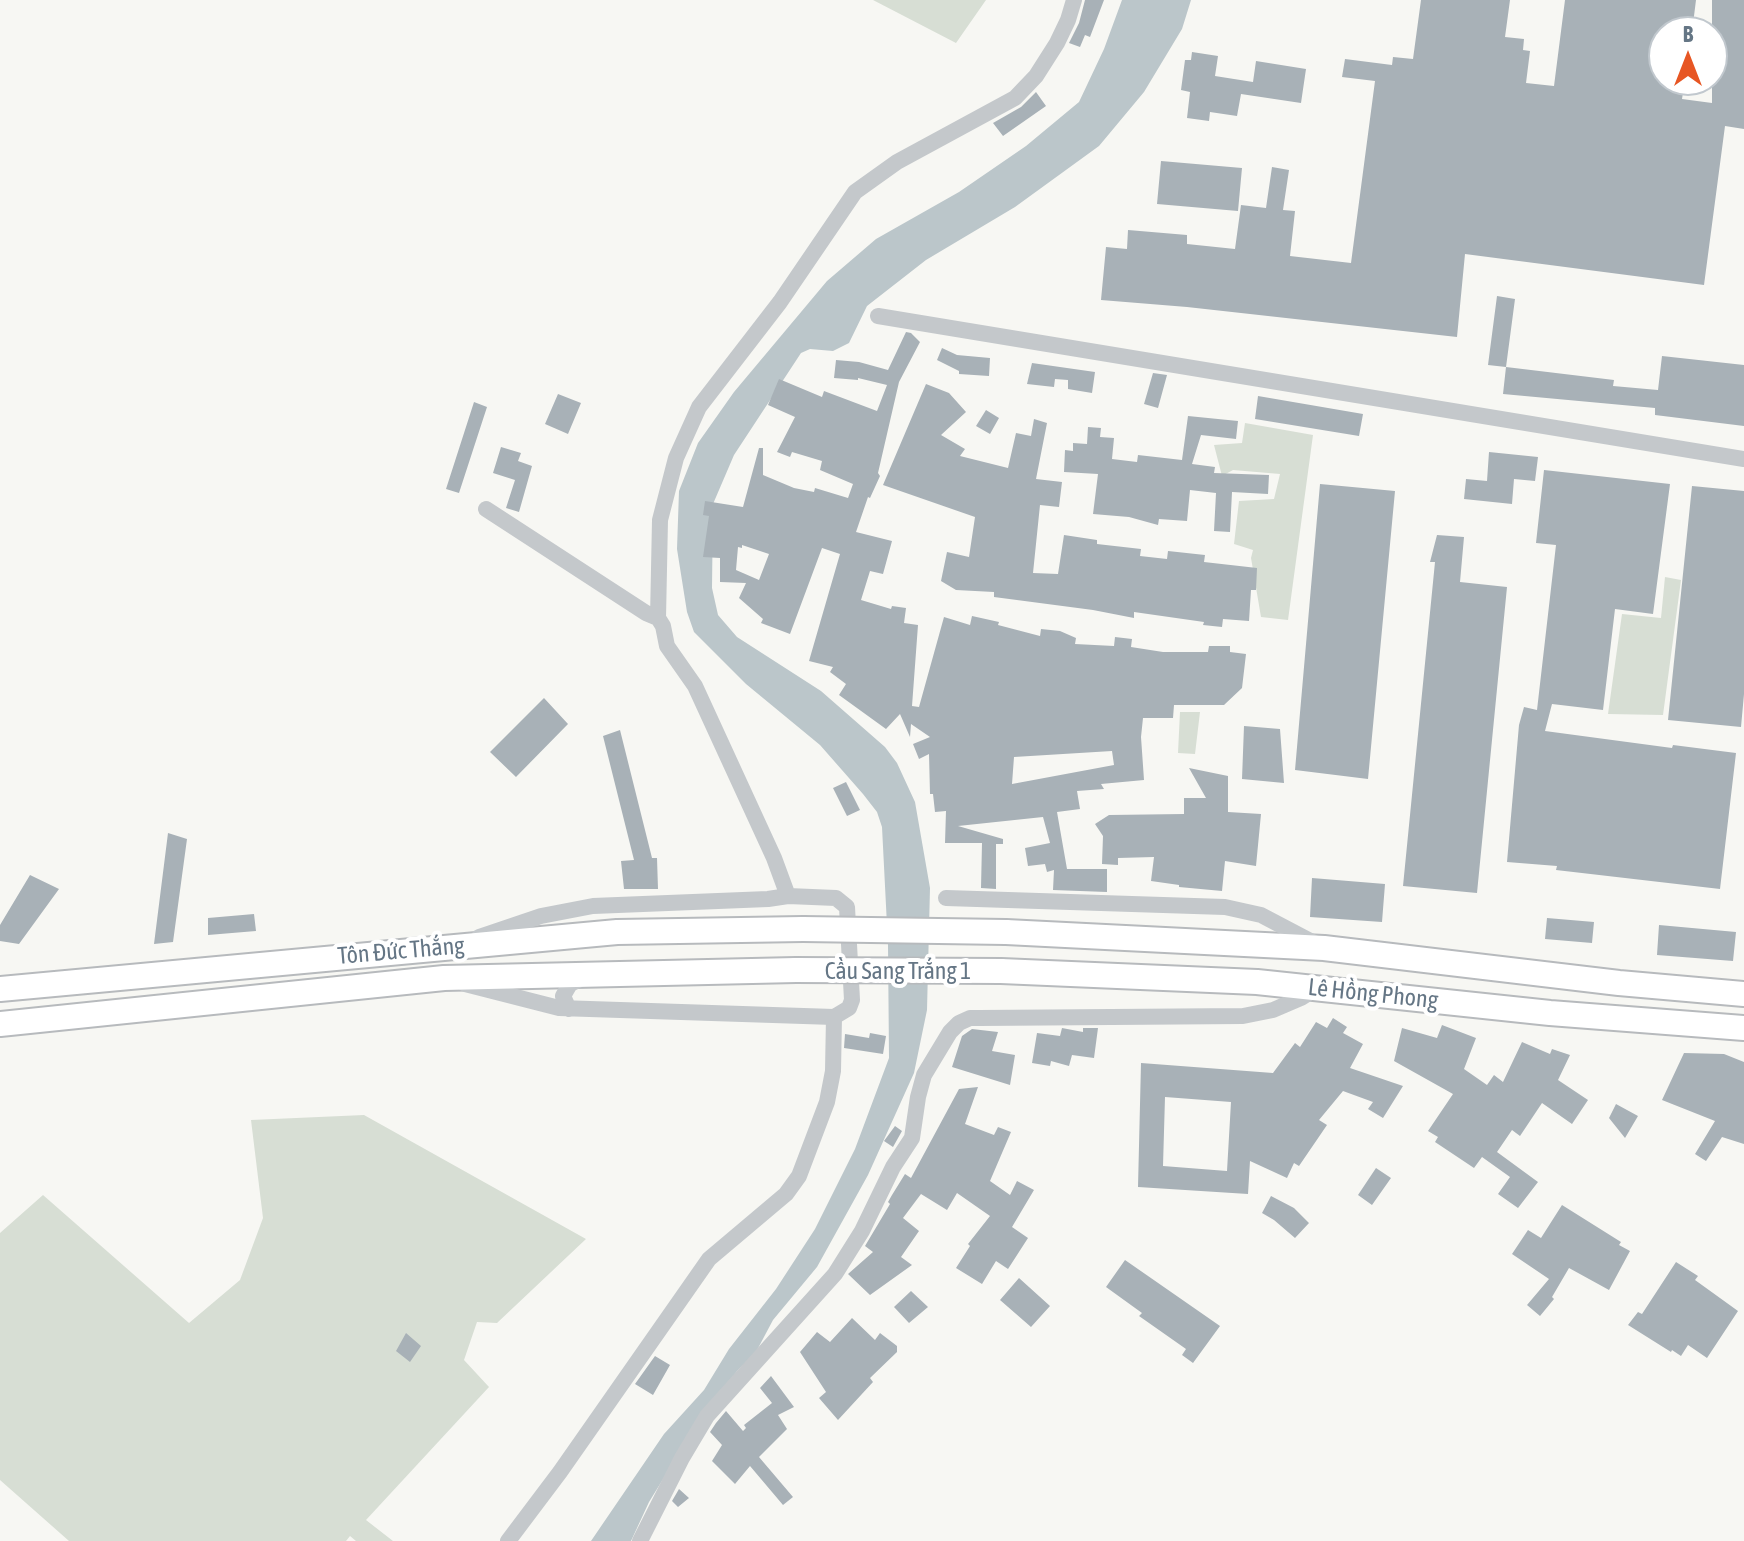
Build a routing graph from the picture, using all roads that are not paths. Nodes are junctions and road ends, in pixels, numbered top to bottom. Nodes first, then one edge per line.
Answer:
1 (1074, 0) edge
2 (878, 316) dead end
3 (1744, 459) edge
4 (486, 509) dead end
5 (661, 622) junction
6 (788, 896) junction
7 (946, 898) dead end
8 (581, 908) junction
9 (803, 929) joint
10 (1006, 932) joint
11 (586, 935) junction
12 (451, 946) junction
13 (1324, 948) junction
14 (796, 970) joint
15 (1001, 971) joint
16 (589, 975) junction
17 (444, 978) junction
18 (1318, 988) junction
19 (0, 989) edge
20 (1744, 994) edge
21 (569, 1009) junction
22 (834, 1017) junction
23 (0, 1024) edge
24 (1744, 1028) edge
25 (508, 1541) edge
26 (640, 1541) edge

1 - 5 street
2 - 3 street
4 - 5 street
5 - 6 street
6 - 8 street
6 - 22 street
7 - 13 street
8 - 11 street
8 - 12 street
9 - 10 highway, Cầu Sang Trắng 1, bridge
9 - 11 highway, Tôn Đức Thắng
10 - 13 highway, Lê Hồng Phong
11 - 12 highway, Tôn Đức Thắng
12 - 19 highway, Tôn Đức Thắng
13 - 20 highway, Lê Hồng Phong
14 - 15 highway, Cầu Sang Trắng 1, bridge
14 - 16 highway, Tôn Đức Thắng
15 - 18 highway, Lê Hồng Phong
16 - 17 highway, Tôn Đức Thắng
16 - 21 street
17 - 21 street
17 - 23 highway, Tôn Đức Thắng
18 - 24 highway, Lê Hồng Phong
18 - 26 street
21 - 22 street
22 - 25 street

